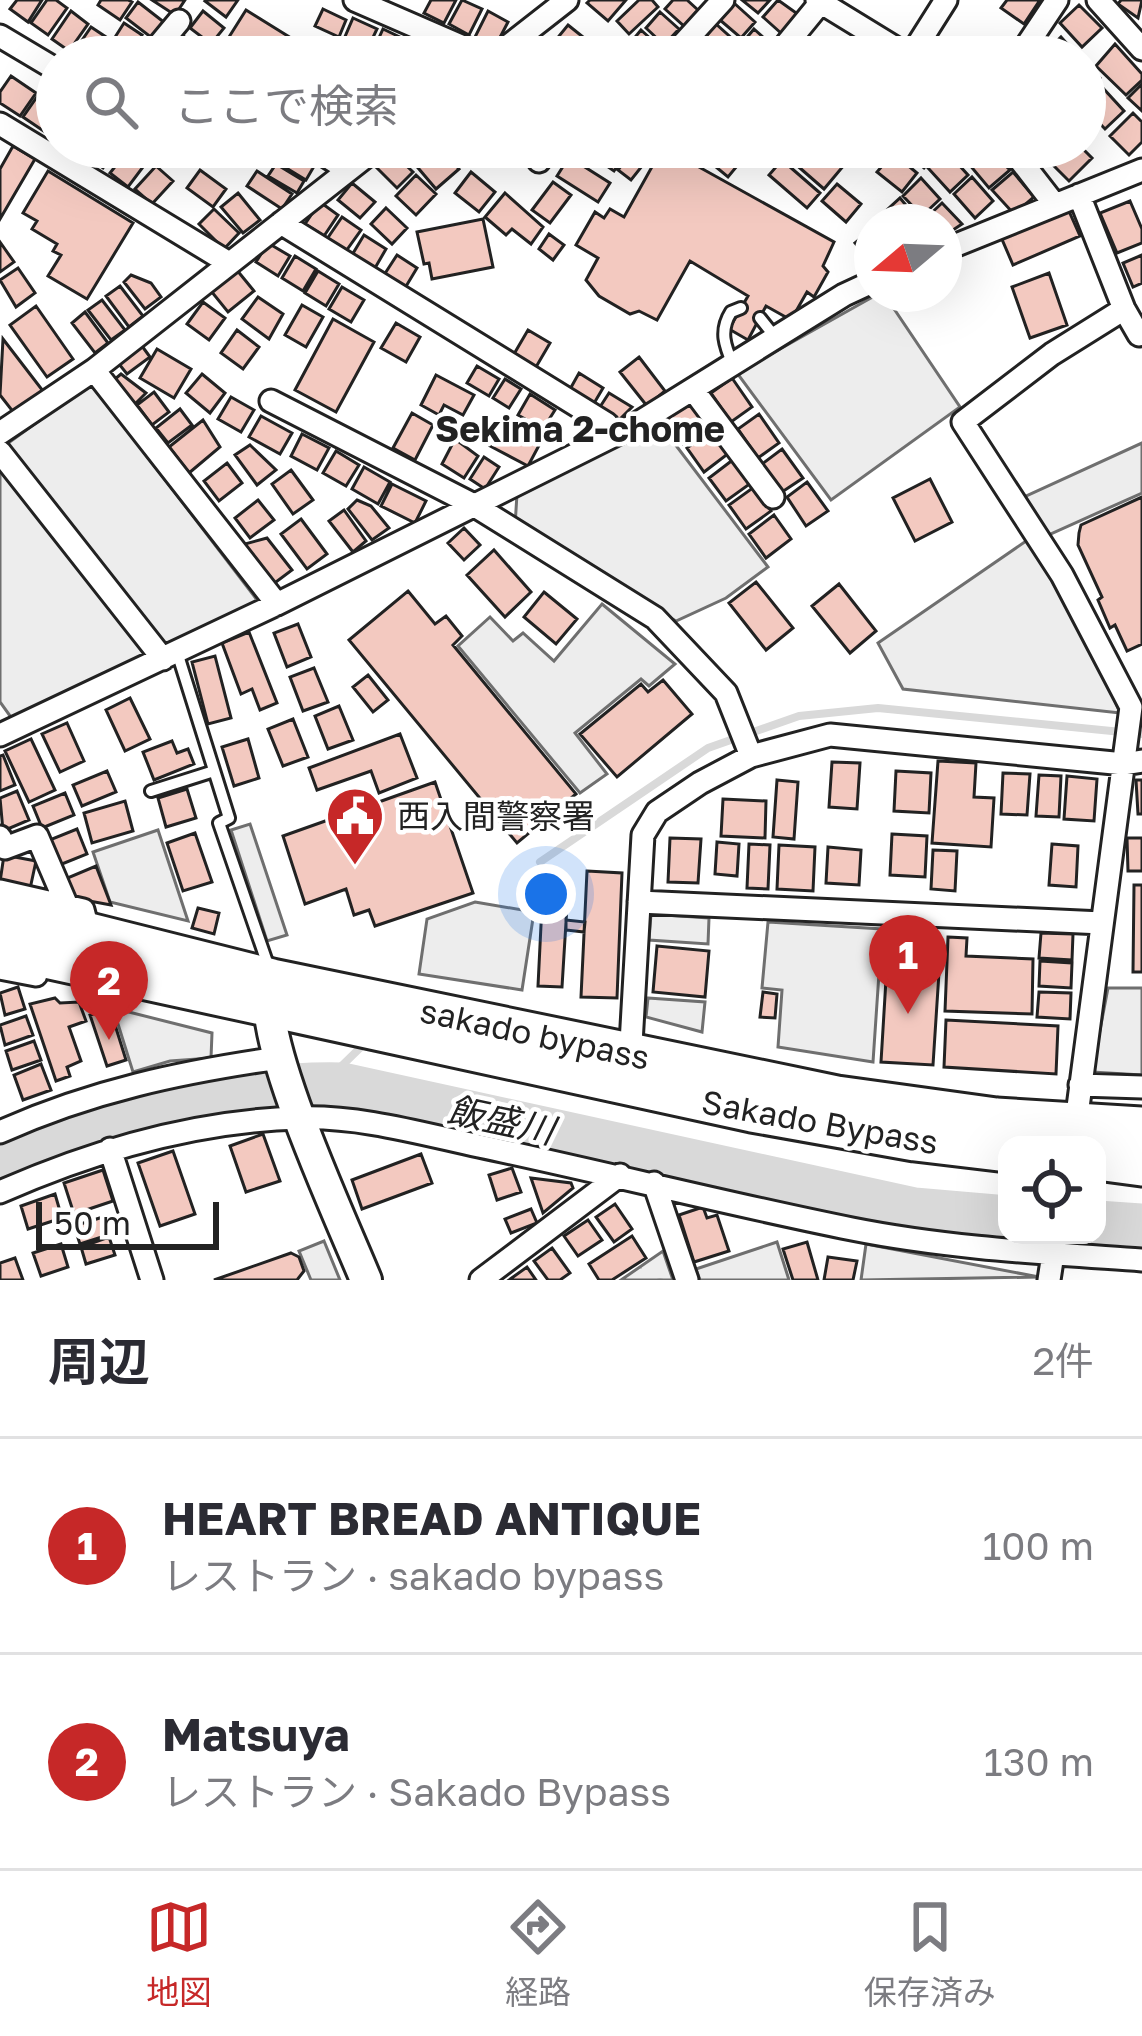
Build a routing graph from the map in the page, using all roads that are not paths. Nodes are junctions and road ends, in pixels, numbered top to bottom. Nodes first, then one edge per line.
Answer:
1 (355, 0) edge
2 (567, 0) edge
3 (724, 0) edge
4 (946, 0) edge
5 (1057, 0) edge
6 (1098, 0) edge
7 (819, 1) edge
8 (179, 21) dead end
9 (0, 36) edge
10 (166, 36) edge
11 (456, 36) edge
12 (526, 36) edge
13 (691, 36) edge
14 (792, 36) edge
15 (876, 36) edge
16 (923, 36) edge
17 (1032, 36) edge
18 (1140, 41) edge
19 (36, 57) edge
20 (0, 124) edge
21 (36, 146) edge
22 (72, 168) edge
23 (335, 168) edge
24 (352, 168) edge
25 (1026, 168) edge
26 (1142, 170) edge
27 (344, 174) junction
28 (1079, 194) junction
29 (1055, 205) junction
30 (280, 223) junction
31 (962, 243) edge
32 (229, 263) junction
33 (854, 292) edge
34 (741, 308) dead end
35 (1124, 309) junction
36 (760, 318) dead end
37 (1142, 334) edge
38 (776, 338) junction
39 (734, 365) junction
40 (94, 370) junction
41 (694, 391) junction
42 (271, 401) dead end
43 (4, 422) edge
44 (611, 436) junction
45 (0, 452) edge
46 (773, 497) dead end
47 (472, 504) junction
48 (277, 604) junction
49 (170, 655) junction
50 (0, 735) edge
51 (751, 757) junction
52 (1133, 762) edge
53 (214, 771) junction
54 (151, 791) dead end
55 (0, 837) edge
56 (0, 891) edge
57 (639, 902) junction
58 (0, 915) edge
59 (1102, 922) junction
60 (82, 936) junction
61 (0, 948) edge
62 (0, 968) edge
63 (270, 993) junction
64 (281, 1063) junction
65 (629, 1070) junction
66 (1142, 1087) edge
67 (299, 1112) junction
68 (1076, 1118) edge
69 (1142, 1127) edge
70 (0, 1132) edge
71 (110, 1149) junction
72 (998, 1151) edge
73 (1106, 1160) edge
74 (1142, 1163) edge
75 (620, 1175) junction
76 (654, 1183) junction
77 (0, 1192) edge
78 (1053, 1254) junction
79 (1142, 1260) edge
80 (152, 1280) edge
81 (366, 1280) edge
82 (481, 1280) edge
83 (687, 1280) edge
84 (1049, 1280) edge

1 - 11 street
2 - 12 street
3 - 13 street
4 - 16 street
5 - 17 street
6 - 18 street
7 - 14 street
7 - 15 street
8 - 10 street
9 - 19 street
20 - 21 street
22 - 32 street
23 - 27 lane
24 - 27 street
25 - 29 street
26 - 28 street
27 - 30 street
28 - 29 street
28 - 35 street
29 - 31 street
30 - 32 street
30 - 44 street
32 - 40 street
33 - 38 street
34 - 39 lane
35 - 37 street
35 - 52 street
36 - 38 lane
38 - 39 street
39 - 41 street
40 - 43 street
40 - 48 street
41 - 44 street
41 - 46 street
42 - 47 street
44 - 47 street
45 - 49 street
47 - 48 street
47 - 51 street
48 - 49 street
49 - 50 street
49 - 53 lane
51 - 52 street
51 - 57 street
52 - 59 street
53 - 54 lane
53 - 63 lane
55 - 60 street
56 - 60 street
57 - 59 street
57 - 65 street
58 - 60 highway, sakado bypass
59 - 68 street
60 - 61 highway
60 - 62 street
60 - 63 highway, sakado bypass
63 - 64 street
63 - 65 highway, sakado bypass
64 - 67 street
64 - 70 street
65 - 68 highway, sakado bypass
65 - 72 highway, Sakado Bypass
66 - 68 street
67 - 71 street
67 - 75 street
67 - 81 street
68 - 69 highway
71 - 77 street
71 - 80 street
73 - 74 highway
75 - 76 street
75 - 82 street
76 - 78 street
76 - 83 street
78 - 79 street
78 - 84 street

